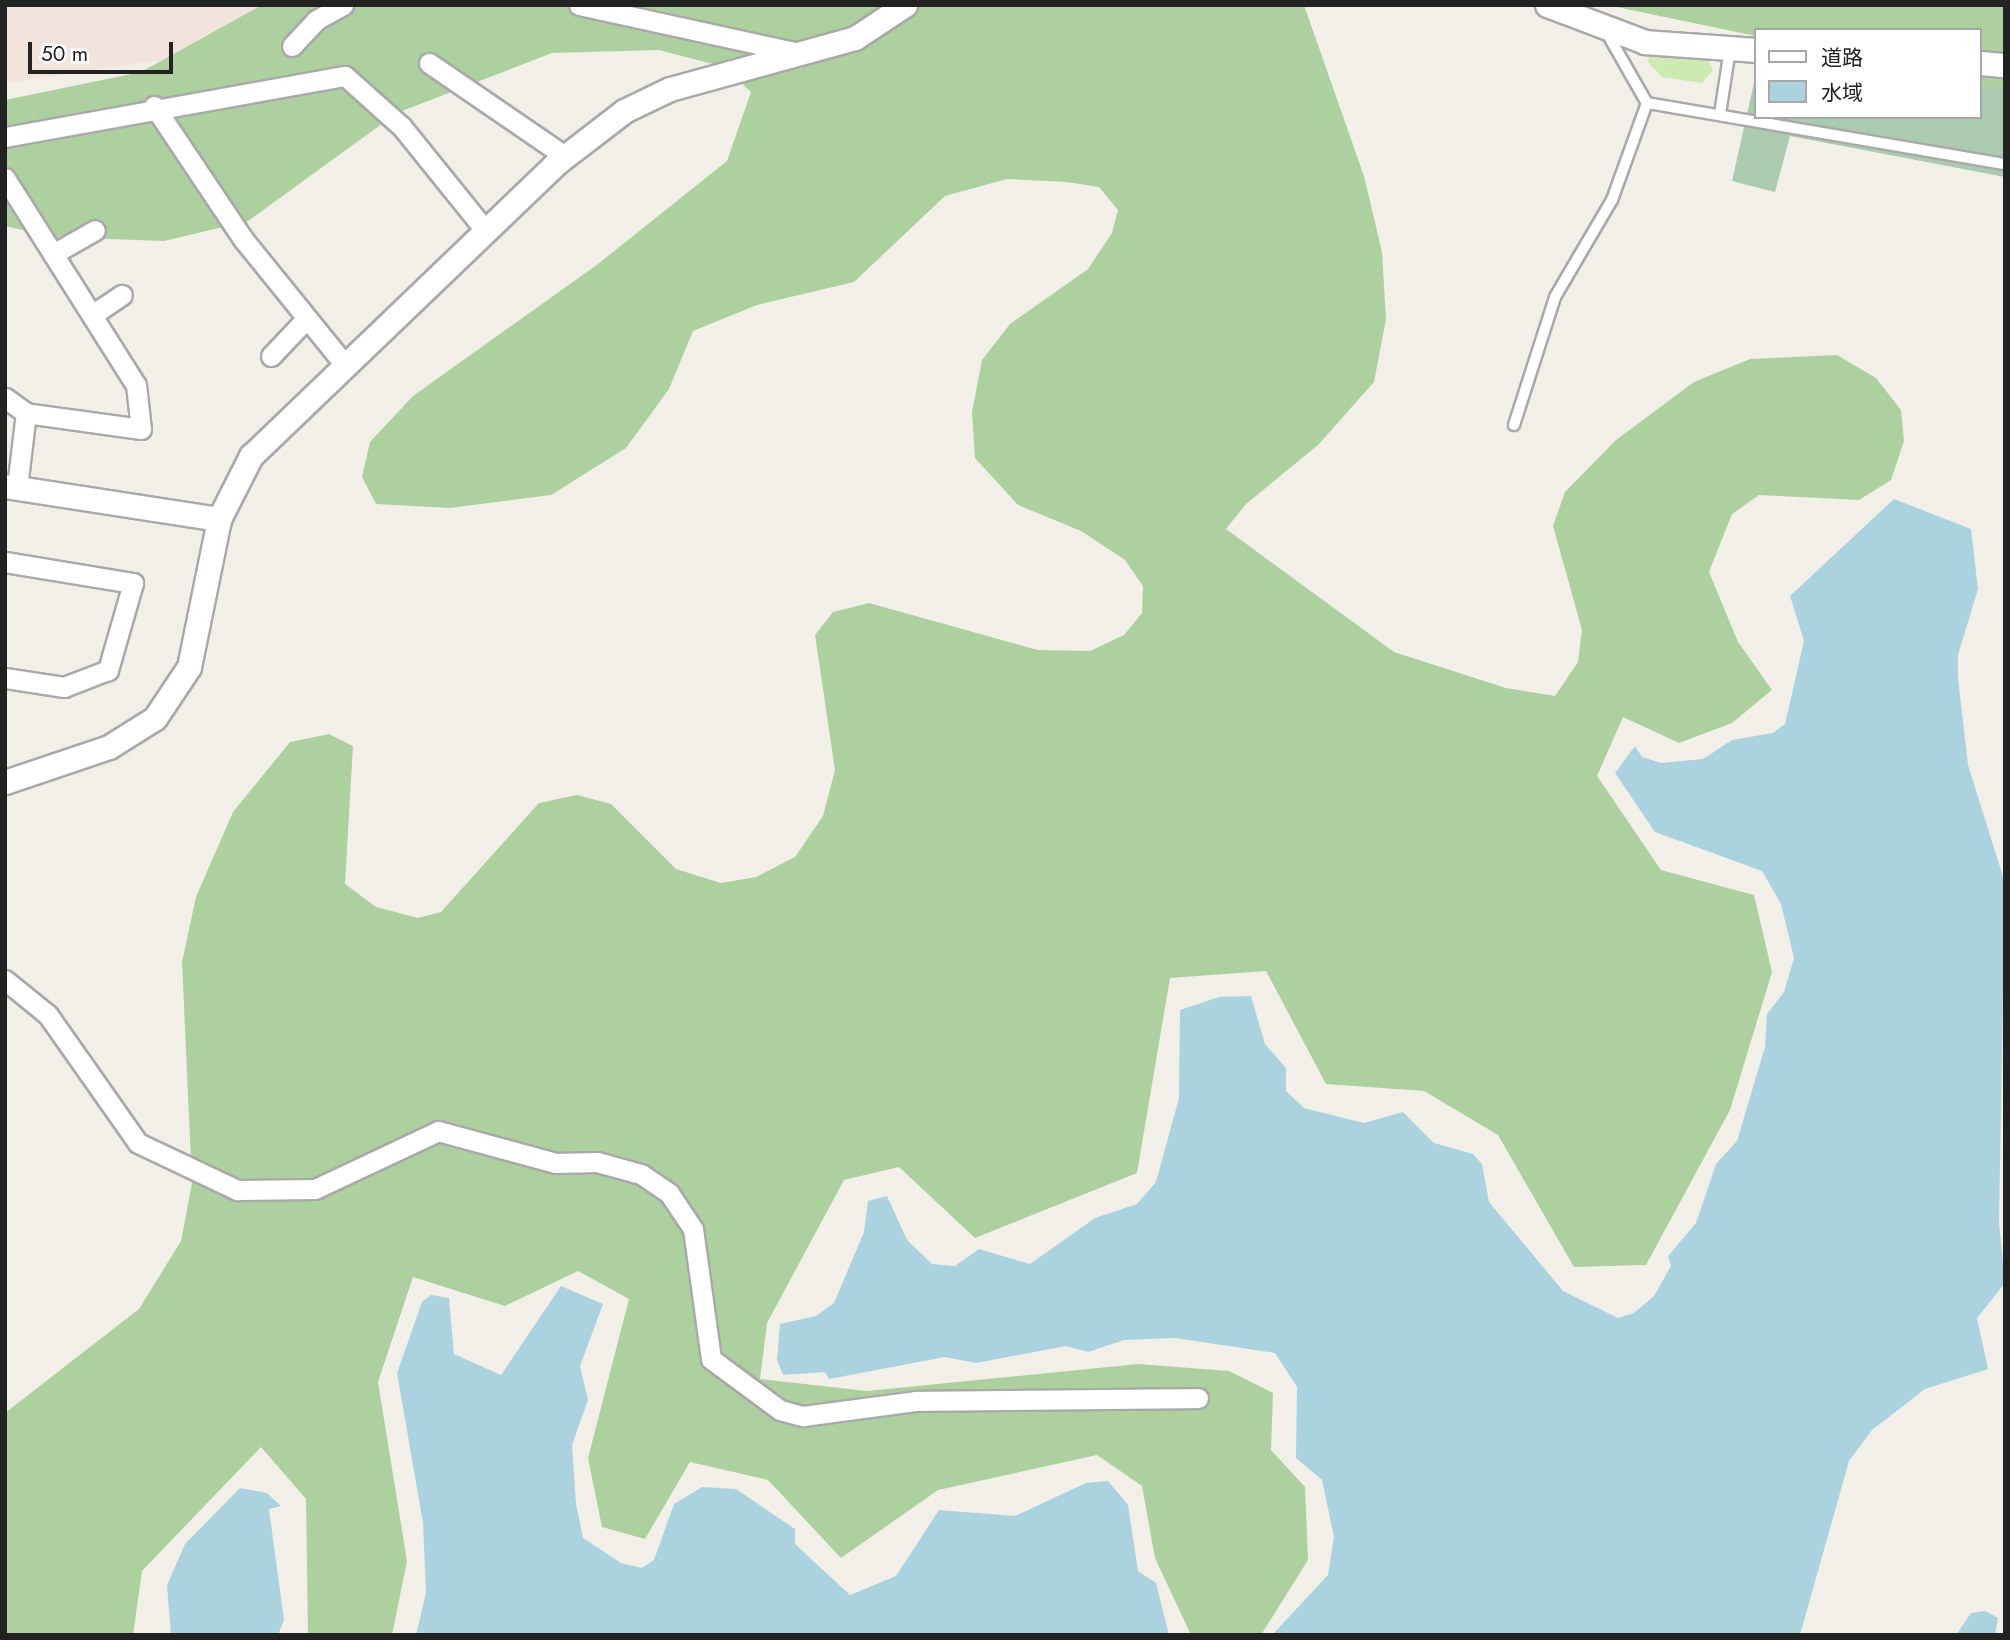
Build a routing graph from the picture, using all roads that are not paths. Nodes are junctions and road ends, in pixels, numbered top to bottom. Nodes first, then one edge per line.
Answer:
1 (343, 5) edge
2 (579, 5) edge
3 (905, 5) edge
4 (1547, 5) edge
5 (1607, 33) junction
6 (292, 47) dead end
7 (1731, 49) junction
8 (1755, 50) edge
9 (801, 53) junction
10 (429, 63) dead end
11 (1982, 63) edge
12 (2005, 65) edge
13 (1647, 103) junction
14 (154, 106) junction
15 (1720, 114) junction
16 (5, 137) edge
17 (565, 156) junction
18 (2005, 164) edge
19 (5, 178) edge
20 (95, 230) dead end
21 (486, 231) junction
22 (53, 254) junction
23 (122, 295) dead end
24 (92, 315) junction
25 (307, 318) junction
26 (271, 356) dead end
27 (346, 366) junction
28 (5, 398) edge
29 (26, 414) junction
30 (1514, 425) dead end
31 (11, 486) edge
32 (219, 519) junction
33 (5, 562) edge
34 (5, 678) edge
35 (5, 782) edge
36 (5, 980) edge
37 (1198, 1398) dead end

1 - 6 street
2 - 9 street
3 - 9 street
4 - 5 street
5 - 7 street
5 - 13 lane
7 - 8 street
7 - 15 lane
9 - 17 street
10 - 17 street
11 - 12 street
13 - 15 lane
13 - 30 lane
14 - 16 street
14 - 21 street
14 - 25 street
15 - 18 lane
17 - 21 street
19 - 22 street
20 - 22 street
21 - 27 street
22 - 24 street
23 - 24 street
24 - 29 street
25 - 26 street
25 - 27 street
27 - 32 street
28 - 29 street
29 - 31 street
31 - 32 street
32 - 35 street
33 - 34 street
36 - 37 street

